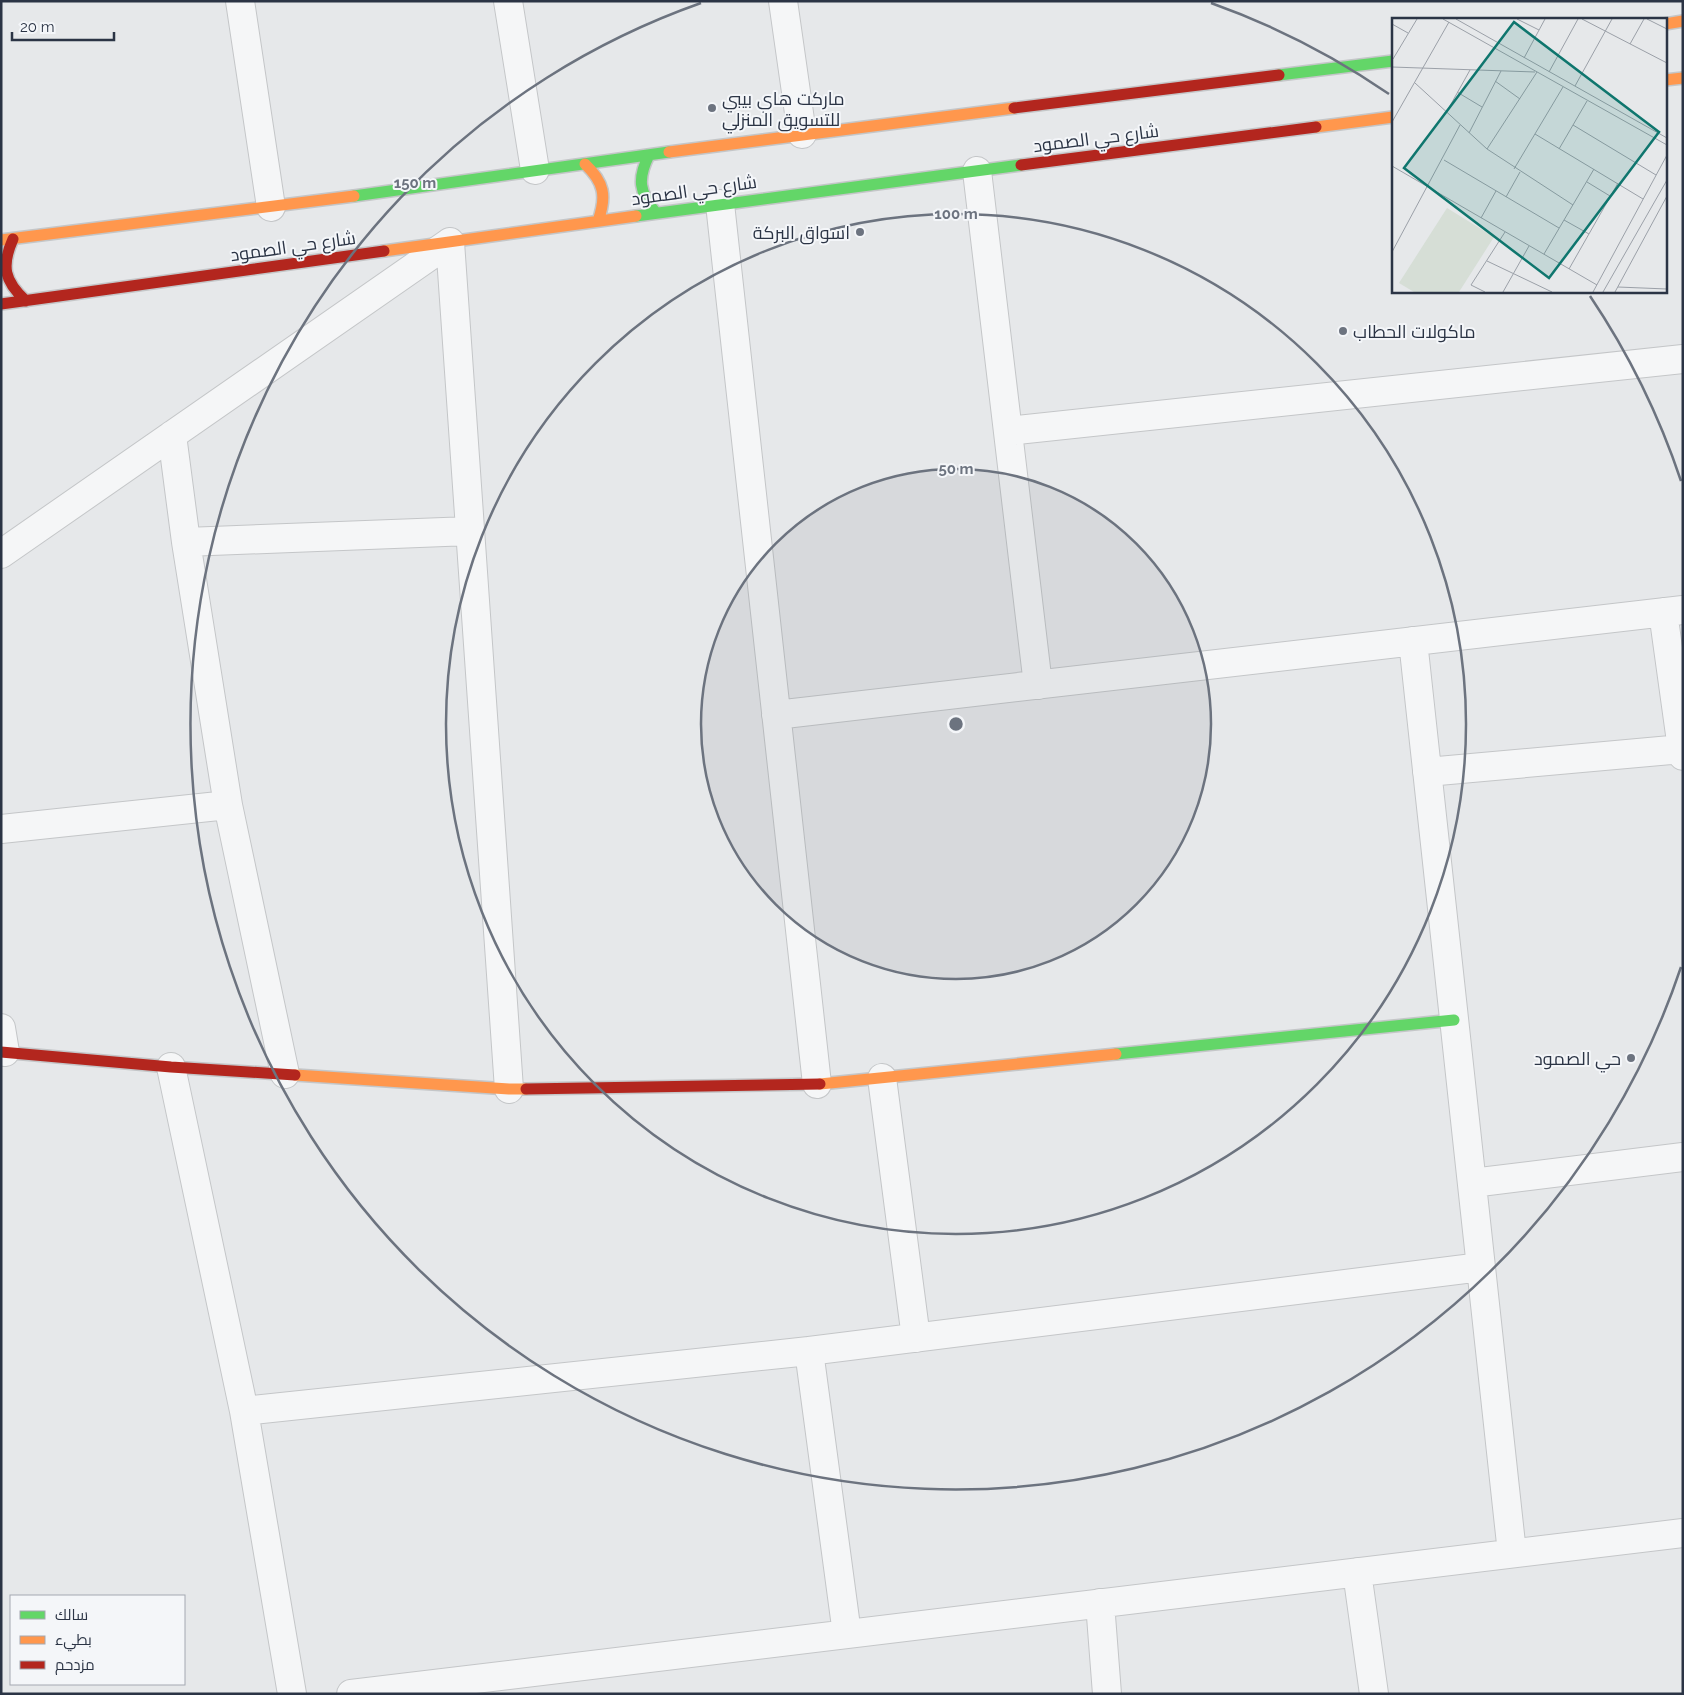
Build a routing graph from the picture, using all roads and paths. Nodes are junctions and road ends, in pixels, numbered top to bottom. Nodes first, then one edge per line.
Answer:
1 (240, 1) edge
2 (508, 1) edge
3 (783, 1) edge
4 (1683, 21) edge
5 (1666, 24) edge
6 (1392, 61) edge
7 (1683, 78) edge
8 (1666, 80) edge
9 (1392, 117) edge
10 (802, 134) junction
11 (649, 155) junction
12 (585, 164) junction
13 (535, 170) junction
14 (977, 171) junction
15 (720, 204) junction
16 (271, 207) junction
17 (656, 213) junction
18 (598, 221) junction
19 (7, 240) edge
20 (450, 242) junction
21 (26, 301) junction
22 (1, 304) edge
23 (1683, 360) edge
24 (1008, 431) junction
25 (172, 435) junction
26 (470, 531) junction
27 (186, 542) junction
28 (1, 554) edge
29 (1673, 611) edge
30 (1413, 641) junction
31 (1038, 685) junction
32 (776, 715) junction
33 (1682, 753) edge
34 (1427, 772) junction
35 (228, 805) junction
36 (1, 829) edge
37 (1454, 1020) junction
38 (3, 1044) edge
39 (171, 1067) junction
40 (285, 1074) junction
41 (882, 1078) junction
42 (817, 1084) junction
43 (509, 1089) junction
44 (1683, 1157) edge
45 (1472, 1183) junction
46 (1481, 1267) junction
47 (916, 1338) junction
48 (809, 1351) junction
49 (244, 1411) junction
50 (1683, 1533) edge
51 (1512, 1553) junction
52 (1357, 1572) junction
53 (1100, 1603) junction
54 (847, 1634) junction
55 (292, 1694) edge
56 (351, 1694) edge
57 (1107, 1694) edge
58 (1374, 1694) edge

1 - 16 street
2 - 13 street
3 - 10 street
4 - 5 street
6 - 10 street
7 - 8 street
9 - 14 street, شارع حي الصمود
10 - 11 street
11 - 12 street
11 - 17 street
12 - 13 street
12 - 18 street
13 - 16 street
14 - 15 street, شارع حي الصمود
14 - 24 street
15 - 17 street, شارع حي الصمود
15 - 32 street
16 - 19 street
17 - 18 street, شارع حي الصمود
18 - 20 street, شارع حي الصمود
19 - 21 street
20 - 21 street, شارع حي الصمود
20 - 25 street
20 - 26 street
21 - 22 street, شارع حي الصمود
23 - 24 street
24 - 31 street
25 - 27 street
25 - 28 street
26 - 27 street
26 - 43 street
27 - 35 street
29 - 30 street
29 - 33 street
30 - 31 street
30 - 34 street
31 - 32 street
32 - 42 street
33 - 34 street
34 - 37 street
35 - 36 street
35 - 40 street
37 - 41 street
37 - 45 street
38 - 39 street
39 - 40 street
39 - 49 street
40 - 43 street
41 - 42 street
41 - 47 street
42 - 43 street
44 - 45 street
45 - 46 street
46 - 47 street
46 - 51 street
47 - 48 street
48 - 49 street
48 - 54 street
49 - 55 street
50 - 51 street
51 - 52 street
52 - 53 street
52 - 58 street
53 - 54 street
53 - 57 street
54 - 56 street

